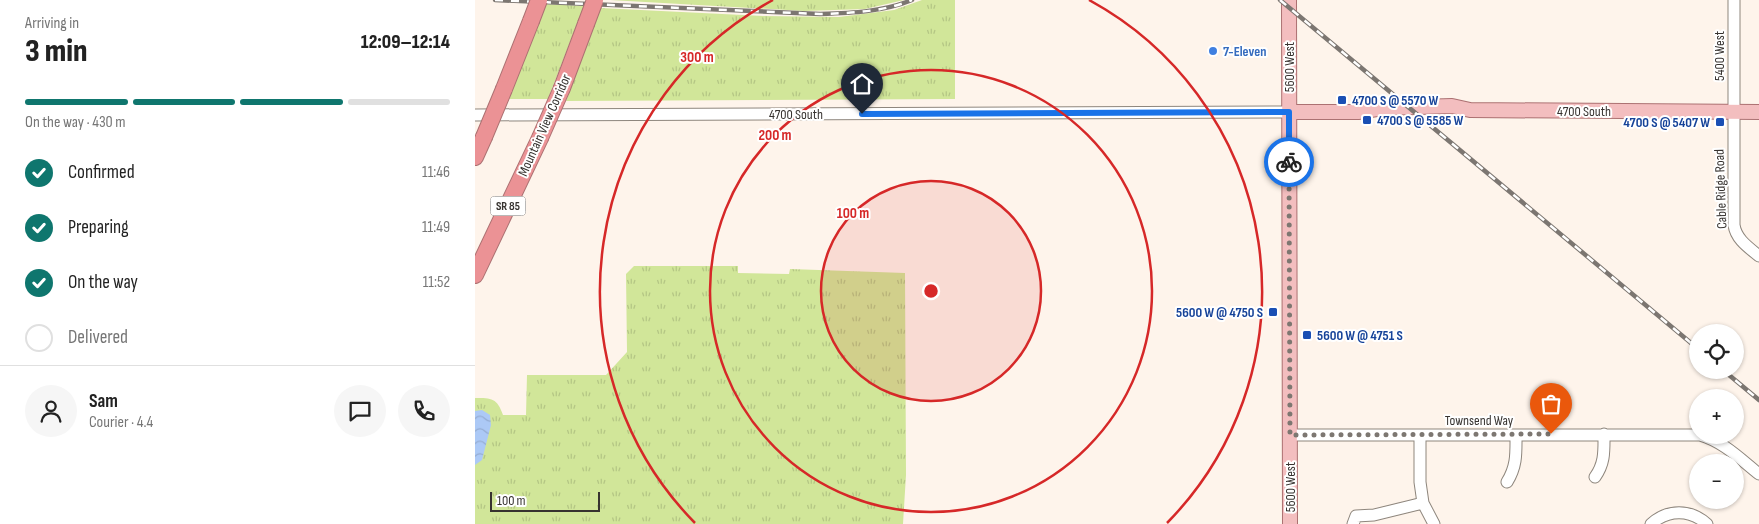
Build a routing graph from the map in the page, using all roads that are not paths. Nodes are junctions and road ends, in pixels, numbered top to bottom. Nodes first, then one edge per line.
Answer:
1 (539, 0) edge
2 (595, 0) edge
3 (1289, 0) edge
4 (1734, 0) edge
5 (1289, 112) junction
6 (1734, 112) junction
7 (1759, 112) edge
8 (475, 114) edge
9 (475, 157) edge
10 (1759, 256) edge
11 (475, 275) edge
12 (1516, 434) junction
13 (1604, 434) junction
14 (1290, 435) junction
15 (1420, 435) junction
16 (1689, 435) edge
17 (1722, 444) edge
18 (1759, 474) edge
19 (1595, 477) dead end
20 (1507, 482) dead end
21 (1423, 503) junction
22 (1290, 524) edge
23 (1353, 524) edge
24 (1434, 524) edge
25 (1651, 524) edge
26 (1707, 524) edge

1 - 9 highway, bridge
2 - 11 highway, Mountain View Corridor / SR 85, bridge
3 - 5 main road, 5600 West
4 - 6 street, 5400 West
5 - 6 main road, 4700 South
5 - 8 street, 4700 South
5 - 14 main road, 5600 West
6 - 7 main road, 4700 South
6 - 10 street, Cable Ridge Road
12 - 13 street, Townsend Way
12 - 15 street, Townsend Way
12 - 20 street
13 - 16 street, Townsend Way
13 - 19 street
14 - 15 street, Townsend Way
14 - 22 main road, 5600 West
15 - 21 street
17 - 18 street, Townsend Way
21 - 23 street
21 - 24 street
25 - 26 street

